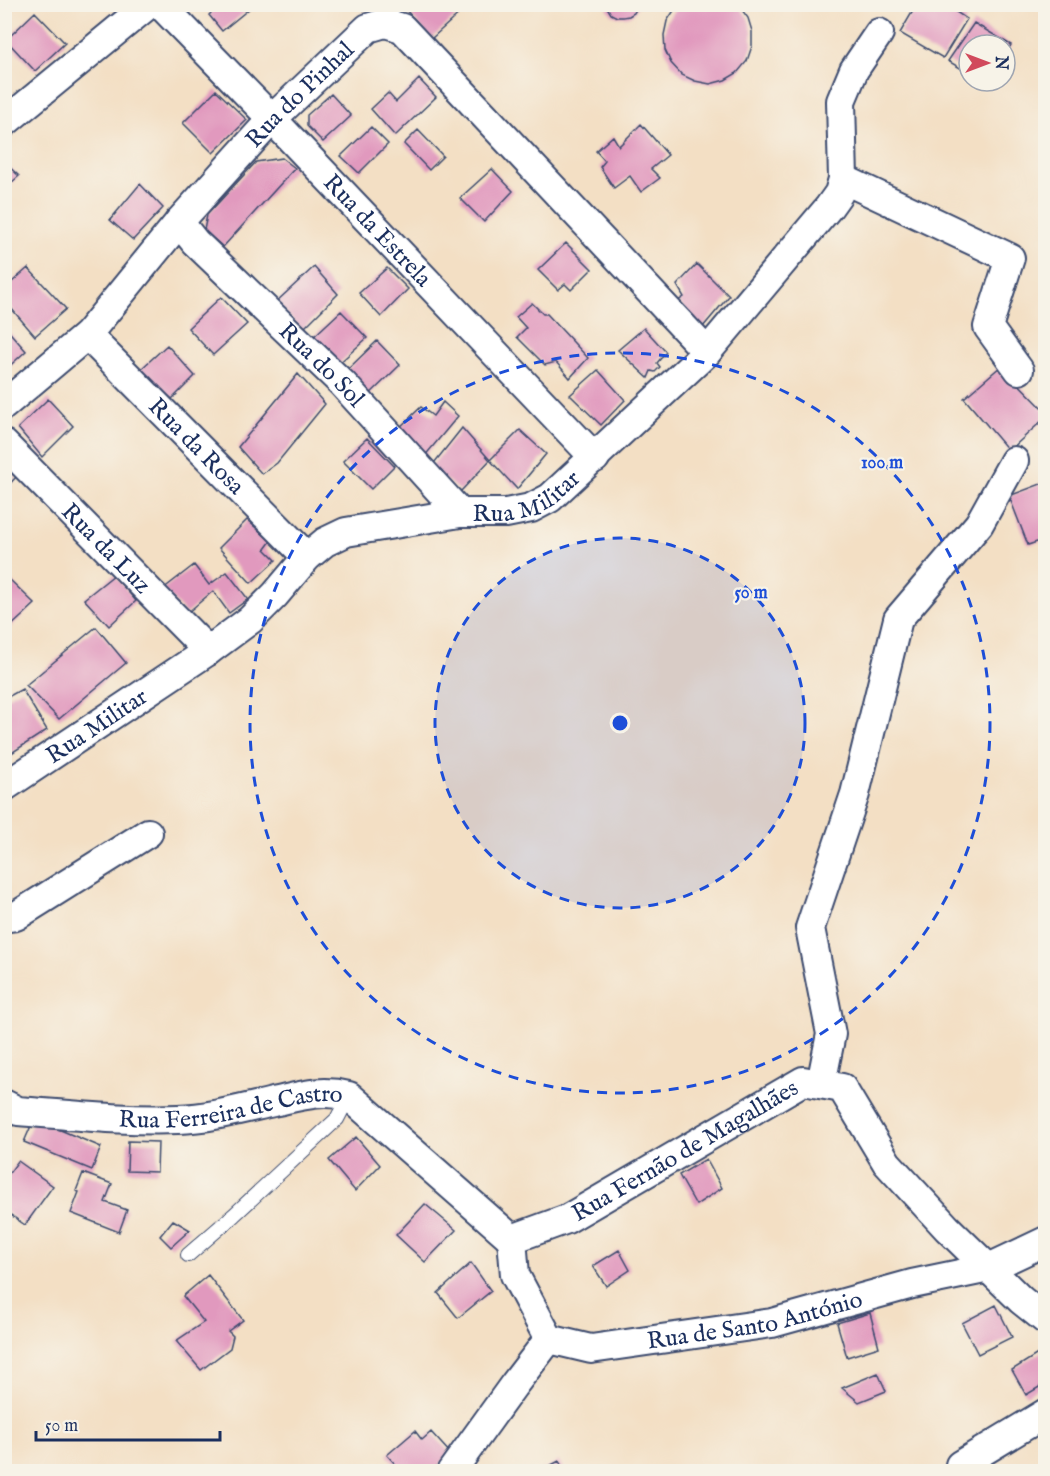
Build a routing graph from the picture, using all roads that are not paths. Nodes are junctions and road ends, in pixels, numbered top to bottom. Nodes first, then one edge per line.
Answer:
1 (149, 4) edge
2 (160, 4) edge
3 (879, 33) dead end
4 (272, 119) junction
5 (4, 123) edge
6 (843, 179) junction
7 (178, 222) junction
8 (87, 334) junction
9 (707, 352) junction
10 (1019, 370) dead end
11 (4, 405) edge
12 (4, 444) edge
13 (595, 458) junction
14 (1014, 460) dead end
15 (460, 513) junction
16 (307, 557) junction
17 (208, 651) junction
18 (4, 787) edge
19 (148, 833) dead end
20 (4, 916) edge
21 (821, 1084) junction
22 (349, 1096) junction
23 (4, 1104) edge
24 (512, 1239) junction
25 (1046, 1241) edge
26 (188, 1255) dead end
27 (989, 1268) junction
28 (1046, 1320) edge
29 (549, 1339) junction
30 (1046, 1413) edge
31 (960, 1465) dead end
32 (451, 1472) edge

1 - 5 street
2 - 4 street, Rua da Estrela
3 - 6 street, Rua Militar
4 - 7 street, Rua do Pinhal
4 - 9 street, Rua do Pinhal
4 - 13 street, Rua da Estrela
6 - 9 street, Rua Militar
6 - 10 street
7 - 8 street, Rua do Pinhal
7 - 15 street, Rua do Sol
8 - 11 street, Rua do Pinhal
8 - 16 street, Rua da Rosa
9 - 13 street, Rua Militar
12 - 17 street, Rua da Luz
13 - 15 street, Rua Militar
14 - 21 street
15 - 16 street, Rua Militar
16 - 17 street, Rua Militar
17 - 18 street, Rua Militar
19 - 20 street
21 - 24 street, Rua Fernão de Magalhães
21 - 27 street, Rua Fernão de Magalhães
22 - 23 street, Rua Ferreira de Castro
22 - 24 street, Rua Ferreira de Castro
22 - 26 lane
24 - 29 street
25 - 27 street, Rua de Santo António
27 - 28 street
27 - 29 street, Rua de Santo António
29 - 32 street
30 - 31 street

